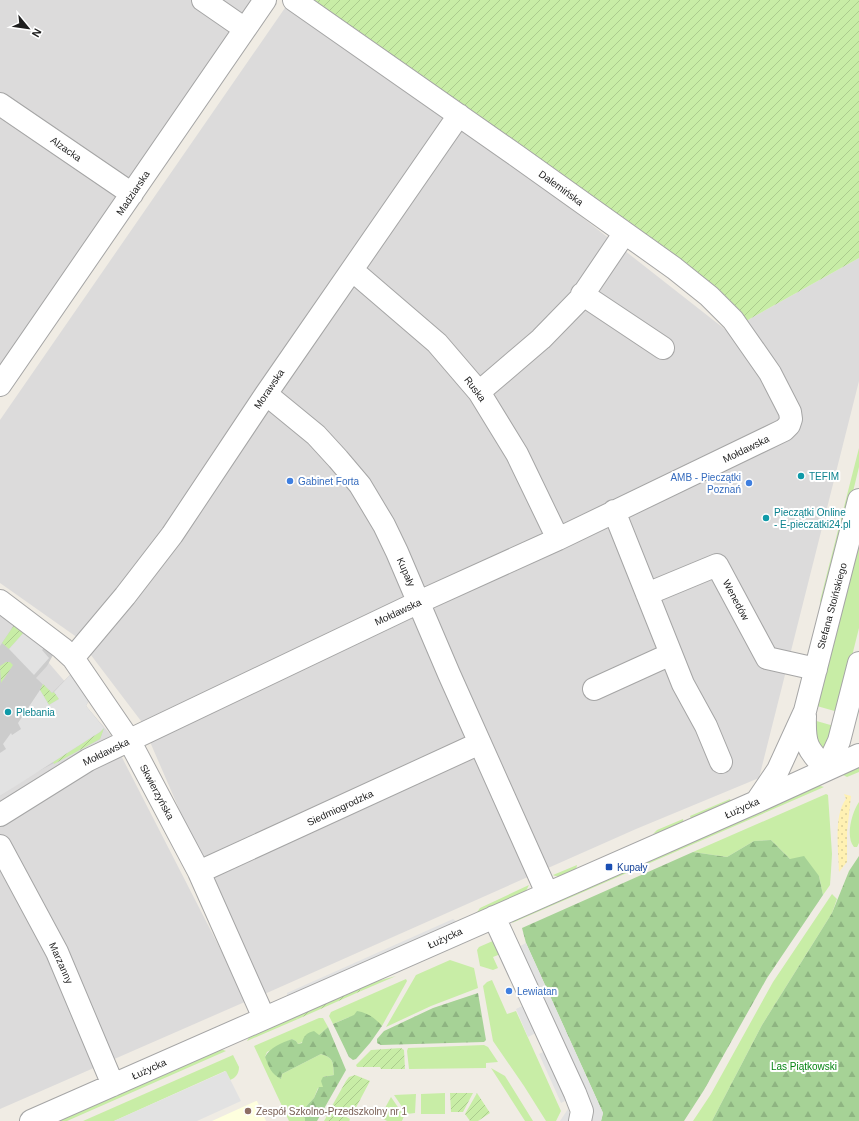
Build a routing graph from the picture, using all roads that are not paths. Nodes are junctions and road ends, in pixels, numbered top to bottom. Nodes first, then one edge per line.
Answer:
1 (203, 0) edge
2 (265, 0) edge
3 (294, 0) edge
4 (245, 29) junction
5 (0, 104) edge
6 (459, 115) junction
7 (132, 194) junction
8 (624, 234) junction
9 (352, 270) junction
10 (582, 294) junction
11 (663, 348) dead end
12 (6, 363) edge
13 (0, 386) edge
14 (479, 392) junction
15 (266, 394) junction
16 (790, 412) joint
17 (859, 500) edge
18 (614, 511) junction
19 (558, 539) junction
20 (647, 594) junction
21 (0, 601) edge
22 (419, 602) junction
23 (671, 654) junction
24 (73, 658) junction
25 (859, 663) edge
26 (816, 669) junction
27 (594, 689) dead end
28 (856, 700) edge
29 (805, 710) junction
30 (130, 740) junction
31 (480, 743) junction
32 (859, 755) edge
33 (721, 762) dead end
34 (826, 769) junction
35 (756, 802) junction
36 (0, 815) edge
37 (0, 846) edge
38 (199, 872) junction
39 (547, 893) junction
40 (494, 918) junction
41 (264, 1018) junction
42 (113, 1085) junction
43 (31, 1121) edge
44 (580, 1121) edge

1 - 4 street
2 - 4 street, Madziarska
3 - 6 street, Dalemińska
4 - 7 street, Madziarska
5 - 7 street, Alzacka
6 - 8 street, Dalemińska
6 - 9 street, Morawska
7 - 12 street, Madziarska
8 - 10 street
8 - 16 street, Dalemińska
9 - 14 street, Ruska
9 - 15 street, Morawska
10 - 11 street
10 - 14 street
12 - 13 street, Madziarska
14 - 19 street, Ruska
15 - 22 street, Kupały
15 - 24 street, Morawska
16 - 18 street, Mołdawska
17 - 26 street, Stefana Stoińskiego
18 - 19 street, Mołdawska
18 - 20 street
19 - 22 street, Mołdawska
20 - 23 street
20 - 26 street, Wenedów
21 - 24 street, Skwierzyńska
22 - 30 street, Mołdawska
22 - 31 street, Kupały
23 - 27 street
23 - 33 street
24 - 30 street, Skwierzyńska
25 - 28 street
26 - 29 street, Stefana Stoińskiego
28 - 34 street
29 - 34 street, Stefana Stoińskiego
29 - 35 street, Stefana Stoińskiego
30 - 36 street, Mołdawska
30 - 38 street, Skwierzyńska
31 - 38 street, Siedmiogrodzka
31 - 39 street, Kupały
32 - 34 street, Łużycka
34 - 35 street, Łużycka
35 - 39 street, Łużycka
37 - 42 street, Marzanny
38 - 41 street, Skwierzyńska
39 - 40 street, Łużycka
40 - 41 street, Łużycka
40 - 44 street
41 - 42 street, Łużycka
42 - 43 street, Łużycka

